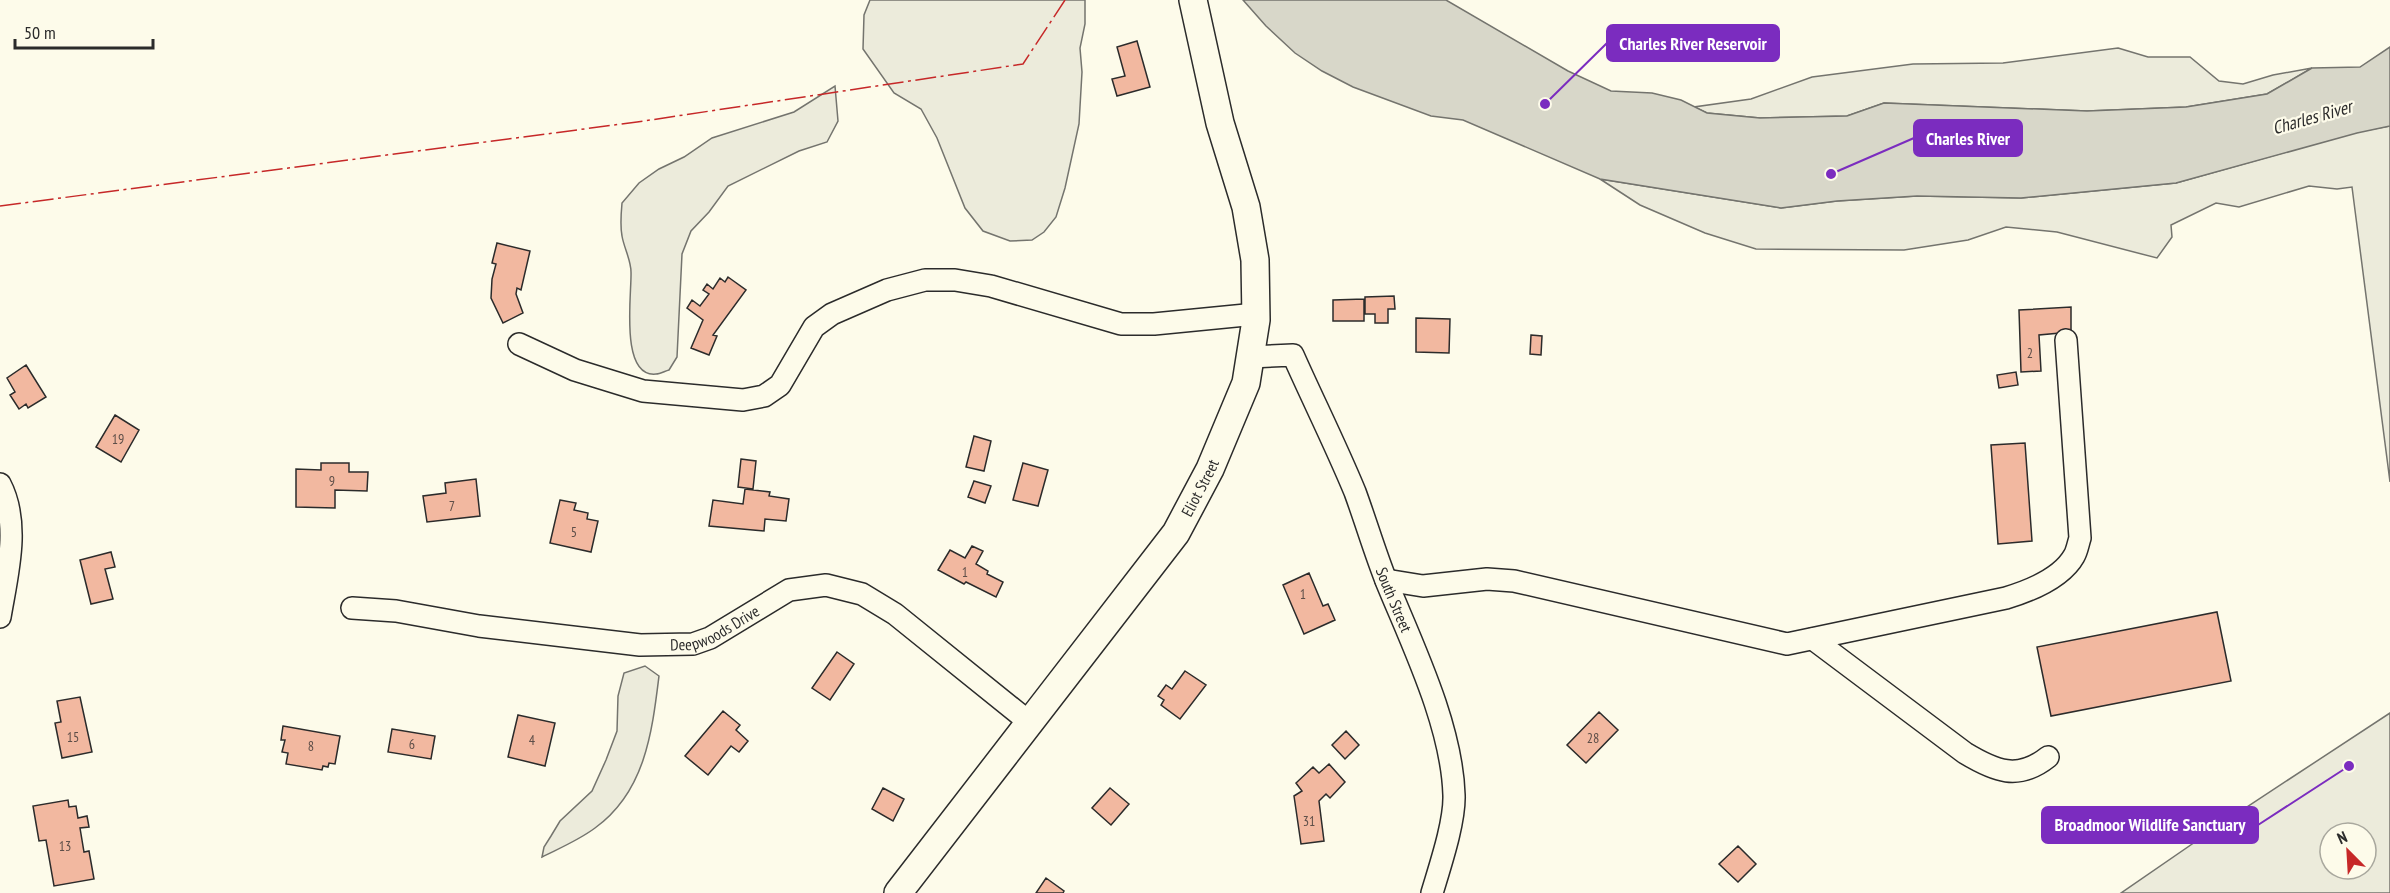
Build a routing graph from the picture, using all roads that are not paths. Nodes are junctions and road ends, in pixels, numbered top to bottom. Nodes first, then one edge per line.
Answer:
1 (1193, 0) edge
2 (1256, 314) junction
3 (2066, 340) dead end
4 (519, 344) dead end
5 (1250, 357) junction
6 (0, 484) edge
7 (1386, 580) junction
8 (352, 608) dead end
9 (0, 617) edge
10 (1814, 639) junction
11 (1029, 722) junction
12 (2048, 757) dead end
13 (898, 893) edge
14 (1432, 893) edge

1 - 2 main road, Eliot Street
2 - 4 street
2 - 5 main road, Eliot Street
3 - 10 street
5 - 7 street, South Street
5 - 11 main road, Eliot Street
6 - 9 street
7 - 10 street
7 - 14 street, South Street
8 - 11 street, Deepwoods Drive
10 - 12 street
11 - 13 main road, Eliot Street

